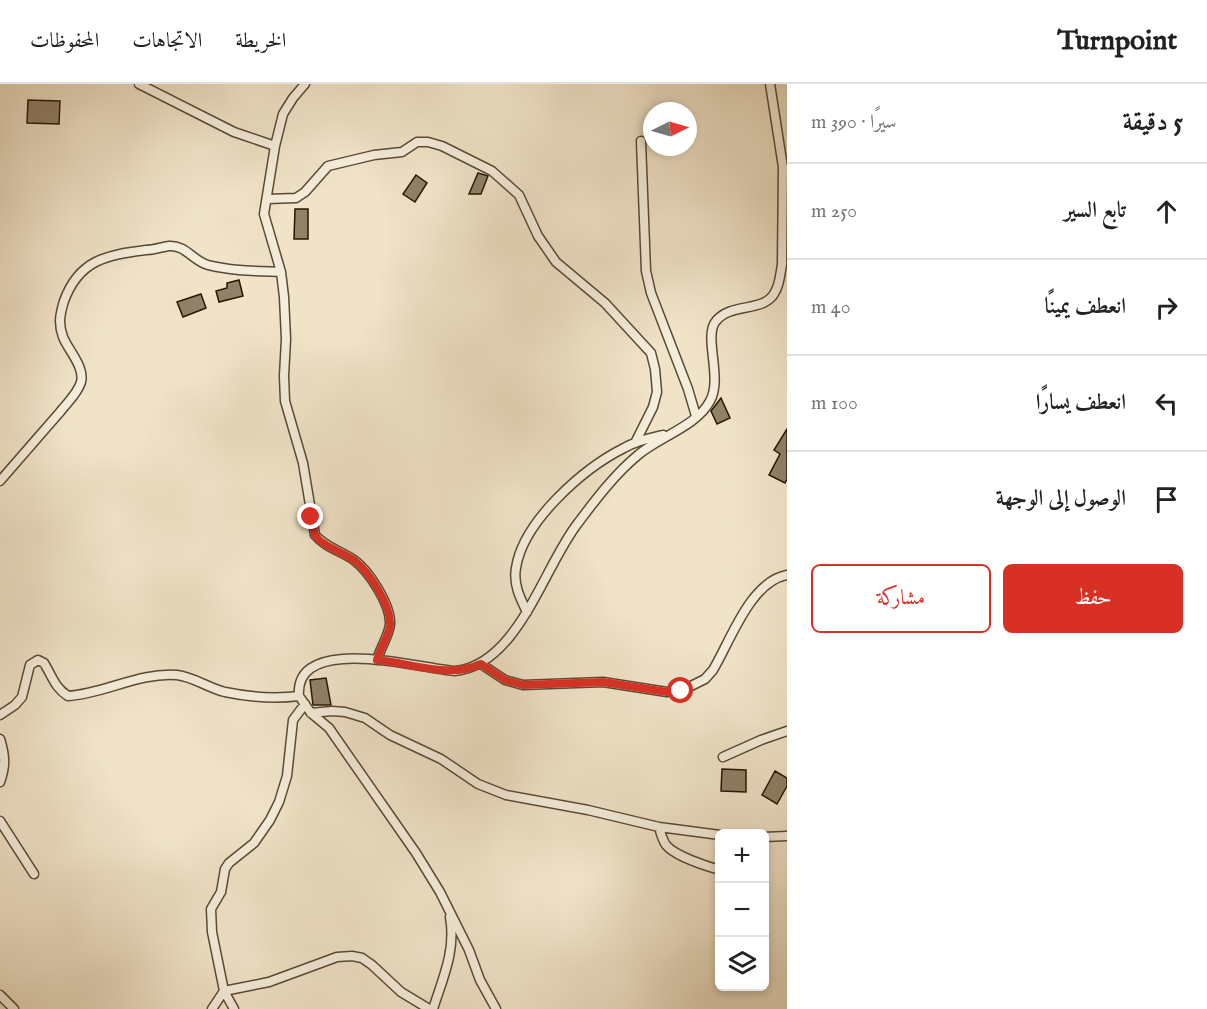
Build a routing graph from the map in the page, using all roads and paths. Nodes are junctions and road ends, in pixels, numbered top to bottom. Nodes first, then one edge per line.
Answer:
1 (139, 84) edge
2 (305, 84) edge
3 (770, 84) edge
4 (641, 141) dead end
5 (275, 146) junction
6 (267, 199) junction
7 (281, 272) junction
8 (696, 416) junction
9 (670, 434) junction
10 (635, 443) junction
11 (0, 481) edge
12 (787, 574) edge
13 (527, 612) junction
14 (377, 660) junction
15 (481, 664) junction
16 (299, 696) junction
17 (305, 704) junction
18 (311, 713) junction
19 (0, 715) edge
20 (787, 731) edge
21 (0, 739) edge
22 (723, 758) dead end
23 (0, 782) edge
24 (0, 821) edge
25 (659, 827) junction
26 (715, 834) edge
27 (787, 836) edge
28 (769, 837) edge
29 (715, 868) edge
30 (34, 874) dead end
31 (449, 908) junction
32 (224, 991) junction
33 (0, 995) edge
34 (14, 1009) edge
35 (212, 1009) edge
36 (234, 1009) edge
37 (431, 1009) edge
38 (496, 1009) edge

1 - 5 street
2 - 5 street
3 - 8 street
4 - 8 street
5 - 6 street
6 - 7 street
6 - 10 street
7 - 11 street
7 - 14 street
8 - 9 street
9 - 10 street
9 - 13 street
10 - 13 street
12 - 15 street
13 - 15 street
14 - 15 street
14 - 16 street
16 - 17 street
16 - 19 street
17 - 18 street
17 - 32 street
18 - 25 street
18 - 31 street
20 - 22 street
21 - 23 street
24 - 30 street
25 - 26 street
25 - 29 street
27 - 28 street
31 - 37 street
31 - 38 street
32 - 35 street
32 - 36 street
32 - 37 street
33 - 34 street

